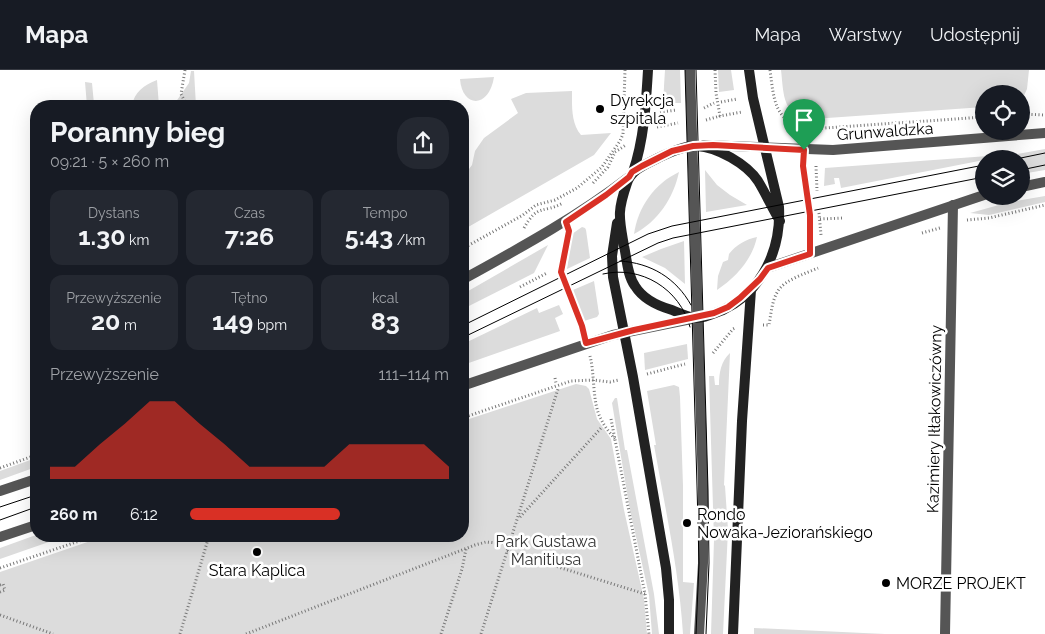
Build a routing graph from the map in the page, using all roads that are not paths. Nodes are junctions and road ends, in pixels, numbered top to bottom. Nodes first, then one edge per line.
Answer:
1 (648, 70) edge
2 (690, 70) edge
3 (749, 70) edge
4 (1045, 133) edge
5 (696, 146) junction
6 (766, 148) junction
7 (631, 175) junction
8 (1045, 182) edge
9 (1030, 185) edge
10 (975, 198) edge
11 (953, 205) junction
12 (618, 214) junction
13 (780, 221) junction
14 (768, 268) junction
15 (469, 276) edge
16 (750, 290) junction
17 (697, 318) junction
18 (624, 332) junction
19 (469, 384) edge
20 (30, 481) edge
21 (0, 491) edge
22 (30, 527) edge
23 (0, 537) edge
24 (669, 634) edge
25 (699, 634) edge
26 (733, 634) edge
27 (945, 634) edge

1 - 7 main road
2 - 5 street
3 - 6 main road
4 - 6 street, Grunwaldzka
5 - 6 street, Grunwaldzka
5 - 7 main road
5 - 13 main road
5 - 17 street
6 - 13 main road
7 - 12 main road
7 - 15 street
8 - 9 street
10 - 11 street
11 - 14 street
11 - 27 street, Kazimiery Iłłakowiczówny
12 - 17 main road
12 - 18 main road
13 - 14 main road
14 - 16 main road
16 - 17 main road
16 - 26 main road
17 - 18 street
17 - 25 street
18 - 19 street
18 - 24 main road
20 - 21 street
22 - 23 street

